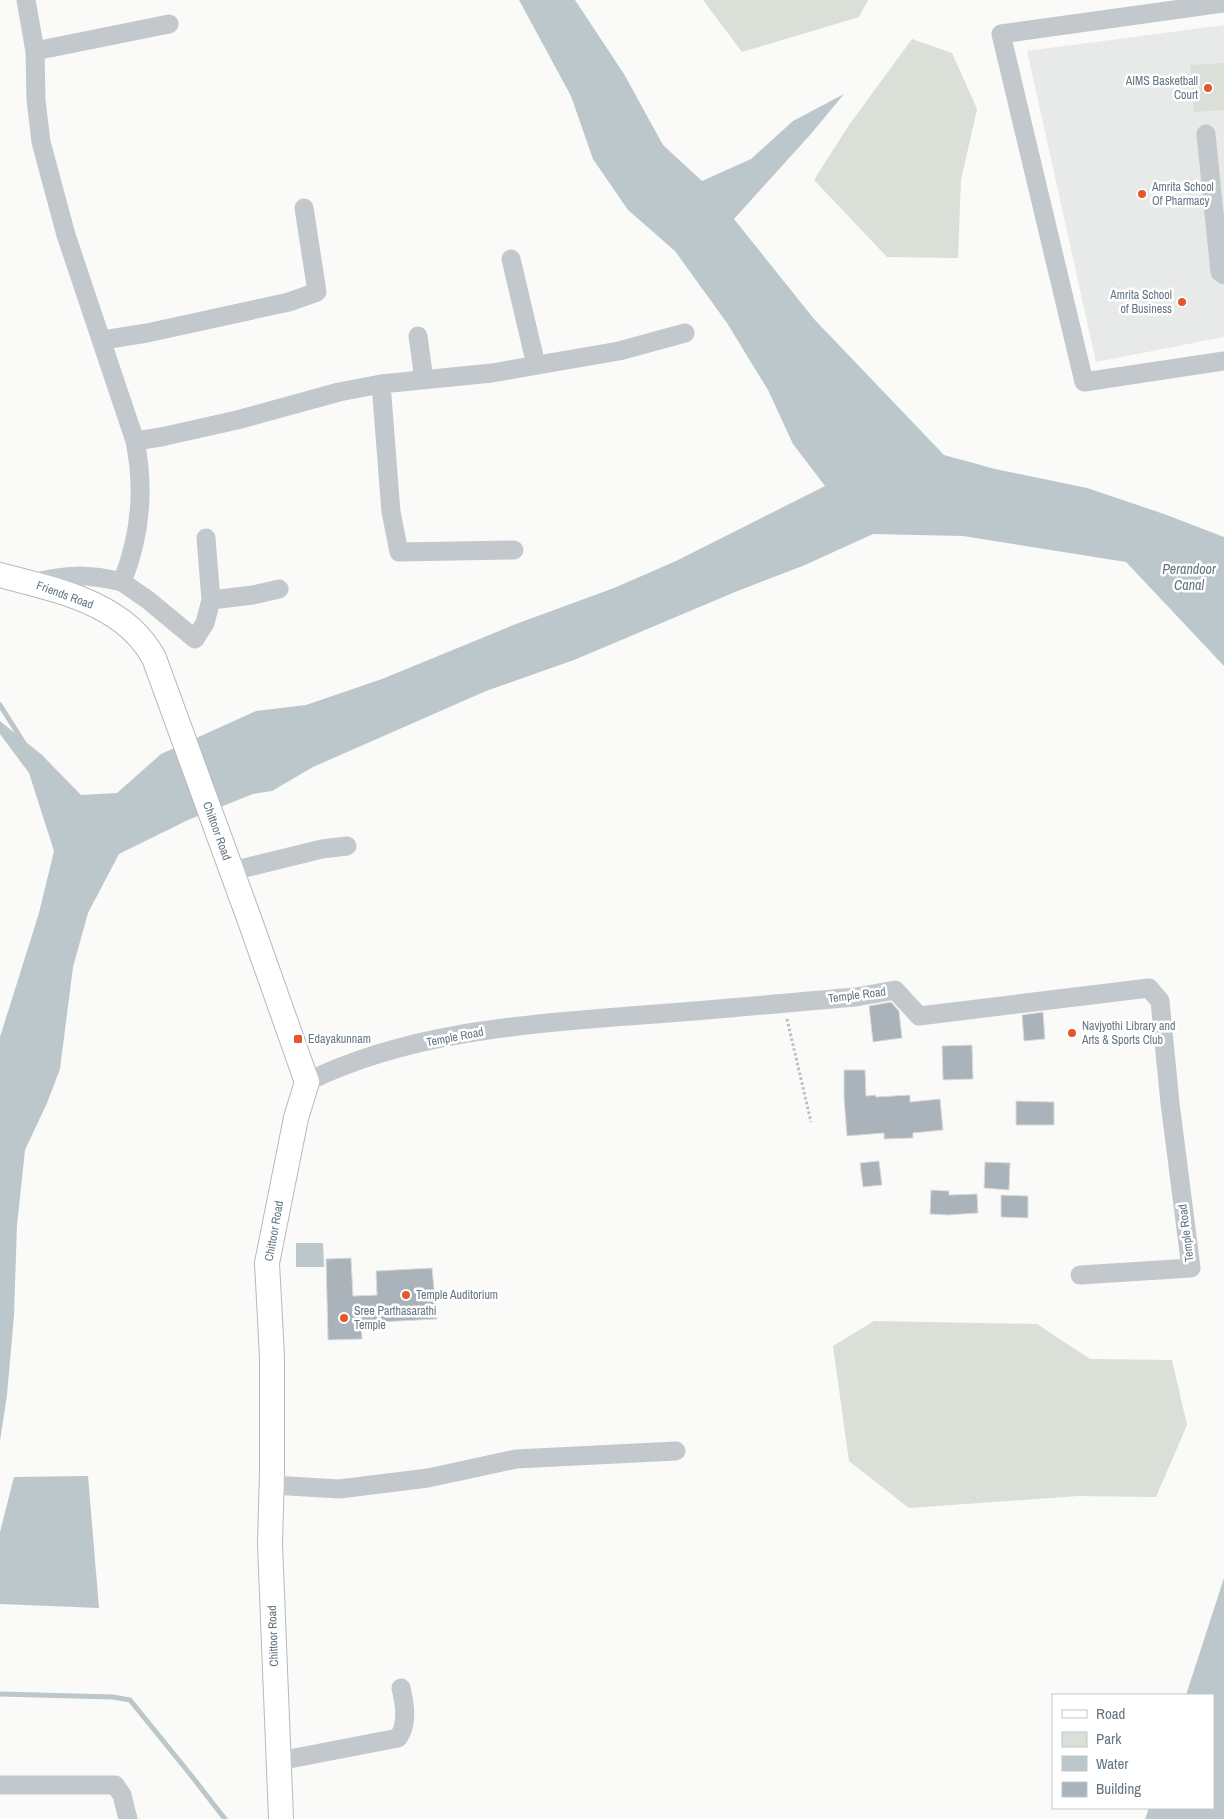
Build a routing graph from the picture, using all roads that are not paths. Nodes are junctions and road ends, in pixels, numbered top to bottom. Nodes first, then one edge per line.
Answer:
1 (26, 0) edge
2 (1224, 3) edge
3 (169, 24) dead end
4 (35, 51) junction
5 (1206, 134) dead end
6 (304, 208) dead end
7 (511, 259) dead end
8 (1224, 275) edge
9 (685, 333) dead end
10 (418, 336) dead end
11 (103, 340) junction
12 (1224, 361) edge
13 (536, 365) junction
14 (424, 380) junction
15 (381, 384) junction
16 (135, 441) junction
17 (206, 538) dead end
18 (514, 550) dead end
19 (0, 574) edge
20 (122, 582) junction
21 (32, 583) junction
22 (279, 589) dead end
23 (211, 600) junction
24 (180, 729) joint
25 (347, 846) dead end
26 (232, 871) junction
27 (307, 1082) junction
28 (1080, 1276) dead end
29 (676, 1451) dead end
30 (272, 1485) junction
31 (401, 1688) dead end
32 (278, 1761) junction
33 (0, 1785) edge
34 (128, 1819) edge
35 (281, 1819) edge

1 - 4 street
2 - 12 street
3 - 4 street
4 - 11 street
5 - 8 street
6 - 11 street
7 - 13 street
9 - 13 street
10 - 14 street
11 - 16 street
13 - 14 street
14 - 15 street
15 - 16 street
15 - 18 street
16 - 20 street
17 - 23 street
19 - 21 main road, Friends Road
20 - 21 street
20 - 23 street
21 - 24 main road, Friends Road
22 - 23 street
24 - 26 main road, Chittoor Road
25 - 26 street
26 - 27 main road, Chittoor Road
27 - 28 street, Temple Road
27 - 30 main road, Chittoor Road
29 - 30 street
30 - 32 main road, Chittoor Road
31 - 32 street
32 - 35 main road, Chittoor Road
33 - 34 street

